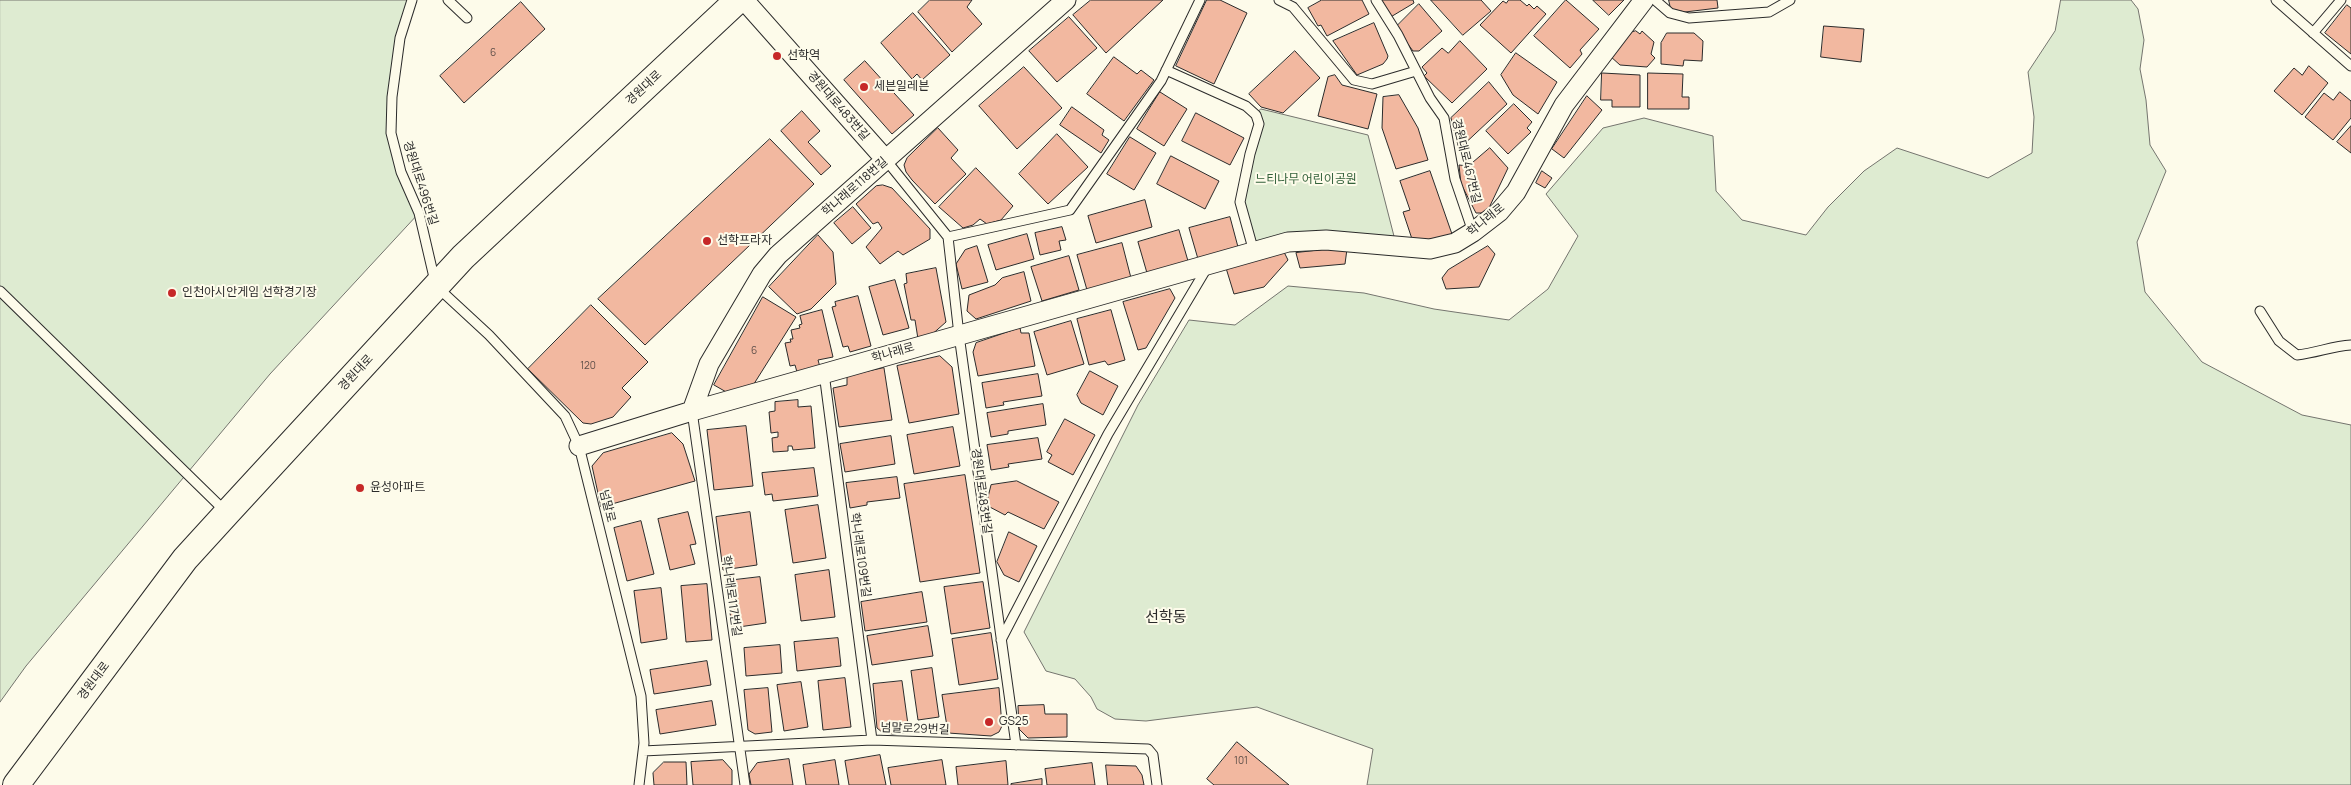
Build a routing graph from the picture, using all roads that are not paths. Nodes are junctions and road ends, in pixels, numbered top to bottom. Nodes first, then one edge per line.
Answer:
1 (412, 0) edge
2 (448, 0) edge
3 (738, 0) edge
4 (744, 0) edge
5 (1066, 0) edge
6 (1200, 0) edge
7 (1278, 0) edge
8 (1376, 0) edge
9 (1644, 0) edge
10 (1655, 0) edge
11 (1790, 0) edge
12 (2276, 0) edge
13 (2341, 0) edge
14 (467, 18) dead end
15 (2313, 33) junction
16 (2351, 66) edge
17 (1166, 70) junction
18 (1416, 71) junction
19 (886, 160) junction
20 (1473, 232) junction
21 (948, 238) junction
22 (1254, 252) junction
23 (1209, 265) junction
24 (436, 286) junction
25 (0, 291) edge
26 (2260, 311) dead end
27 (959, 335) junction
28 (2351, 345) edge
29 (824, 373) junction
30 (692, 411) junction
31 (579, 446) junction
32 (226, 513) junction
33 (1001, 640) junction
34 (872, 740) junction
35 (1016, 745) junction
36 (740, 746) junction
37 (643, 750) junction
38 (16, 785) edge
39 (639, 785) edge
40 (745, 785) edge
41 (1158, 785) edge

1 - 24 lane, 경원대로496번길
2 - 14 lane
3 - 24 main road, 경원대로
4 - 19 street, 경원대로483번길
5 - 19 street, 학나래로118번길
6 - 17 lane
7 - 18 lane
8 - 18 lane, 경원대로467번길
9 - 20 street, 학나래로
10 - 11 lane
12 - 15 lane
13 - 15 lane
15 - 16 lane
17 - 21 lane
17 - 22 lane
18 - 20 lane, 경원대로467번길
19 - 21 lane, 경원대로483번길
19 - 30 street, 학나래로118번길
20 - 22 street, 학나래로
21 - 27 lane, 경원대로483번길
22 - 23 street, 학나래로
23 - 27 street, 학나래로
23 - 33 lane
24 - 31 lane, 넘말로
24 - 32 main road, 경원대로
25 - 32 lane
26 - 28 lane
27 - 29 street, 학나래로
27 - 33 lane, 경원대로483번길
29 - 30 street, 학나래로
29 - 34 lane, 학나래로109번길
30 - 31 street, 학나래로
30 - 36 lane, 학나래로117번길
31 - 37 lane, 넘말로
32 - 38 main road, 경원대로
33 - 35 lane, 경원대로483번길
34 - 35 lane, 넘말로29번길
34 - 36 lane, 넘말로29번길
35 - 41 lane, 넘말로29번길
36 - 37 lane, 넘말로29번길
36 - 40 lane, 학나래로117번길
37 - 39 lane, 넘말로

